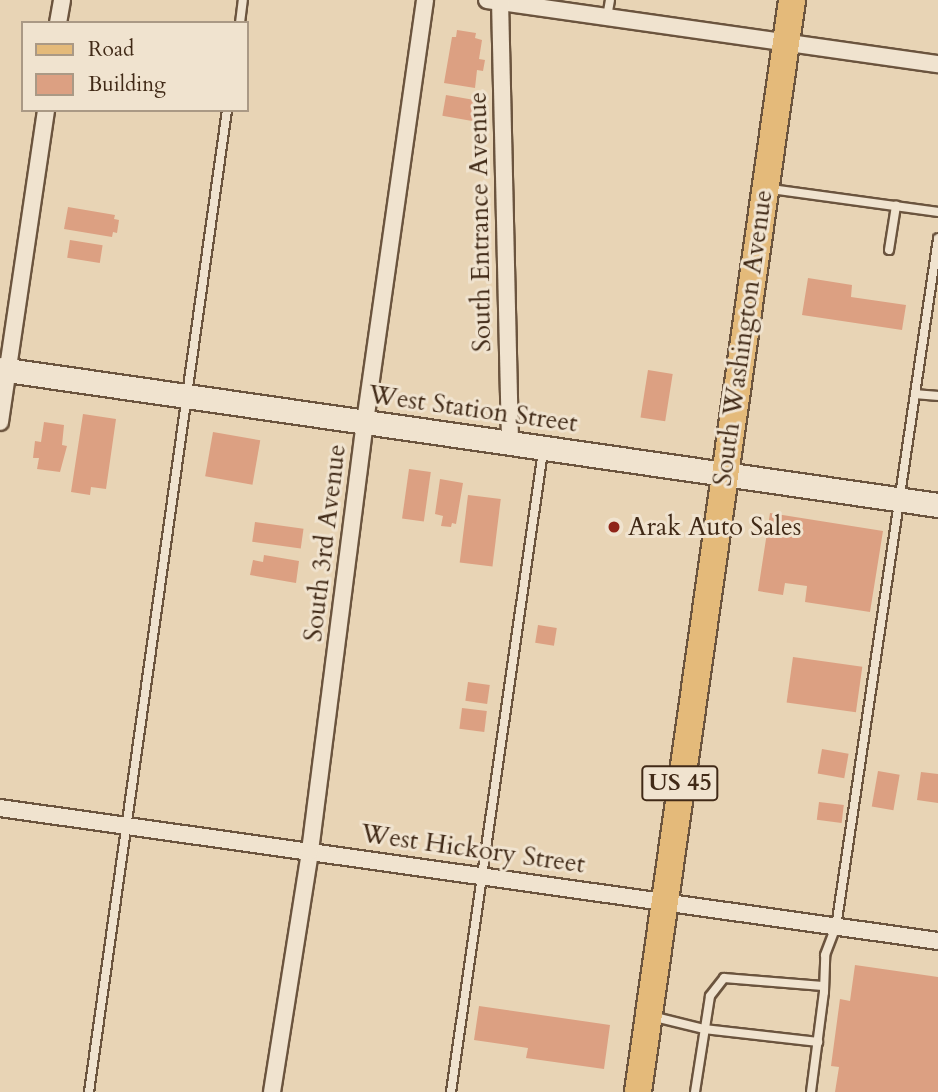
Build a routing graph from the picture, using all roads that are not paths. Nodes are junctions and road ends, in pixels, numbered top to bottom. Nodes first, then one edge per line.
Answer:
1 (62, 0) edge
2 (243, 0) edge
3 (425, 0) edge
4 (610, 0) edge
5 (792, 0) edge
6 (496, 1) edge
7 (607, 17) junction
8 (58, 21) edge
9 (240, 21) edge
10 (785, 43) junction
11 (938, 64) edge
12 (46, 112) edge
13 (228, 112) edge
14 (764, 188) junction
15 (895, 206) junction
16 (938, 212) edge
17 (938, 239) edge
18 (889, 250) dead end
19 (4, 369) edge
20 (915, 394) junction
21 (187, 396) junction
22 (938, 396) edge
23 (0, 422) edge
24 (365, 422) junction
25 (510, 443) junction
26 (543, 448) junction
27 (724, 474) junction
28 (900, 500) junction
29 (938, 505) edge
30 (0, 807) edge
31 (127, 825) junction
32 (310, 851) junction
33 (482, 875) junction
34 (664, 901) junction
35 (836, 927) junction
36 (938, 941) edge
37 (823, 986) junction
38 (648, 1015) junction
39 (704, 1029) junction
40 (818, 1042) junction
41 (89, 1092) edge
42 (272, 1092) edge
43 (451, 1092) edge
44 (638, 1092) edge
45 (695, 1092) edge
46 (811, 1092) edge

1 - 8 street
2 - 9 lane
3 - 24 street, South 3rd Avenue
4 - 7 lane
5 - 10 main road, South Washington Avenue / US 45
6 - 7 street
6 - 25 street, South Entrance Avenue
7 - 10 street
10 - 11 street
10 - 14 main road, South Washington Avenue / US 45
12 - 19 street
13 - 21 lane
14 - 15 lane
14 - 27 main road, South Washington Avenue / US 45
15 - 16 lane
15 - 18 lane
17 - 20 lane
19 - 21 main road, West Station Street
19 - 23 street
20 - 22 lane
20 - 28 lane
21 - 24 main road, West Station Street
21 - 31 lane
24 - 25 main road, West Station Street
24 - 32 street, South 3rd Avenue
25 - 26 main road, West Station Street
26 - 27 main road, West Station Street
26 - 33 lane
27 - 28 main road, West Station Street
27 - 34 main road, South Washington Avenue / US 45
28 - 29 main road, West Station Street
28 - 35 lane
30 - 31 street, West Hickory Street
31 - 32 street, West Hickory Street
31 - 41 lane
32 - 33 street, West Hickory Street
32 - 42 street, South 3rd Avenue
33 - 34 street, West Hickory Street
33 - 43 lane
34 - 35 street, West Hickory Street
34 - 38 main road, South Washington Avenue / US 45
35 - 36 street, West Hickory Street
35 - 37 lane
37 - 39 lane
37 - 40 lane
38 - 39 lane
38 - 44 main road, South Washington Avenue / US 45
39 - 40 lane
39 - 45 lane
40 - 46 lane

